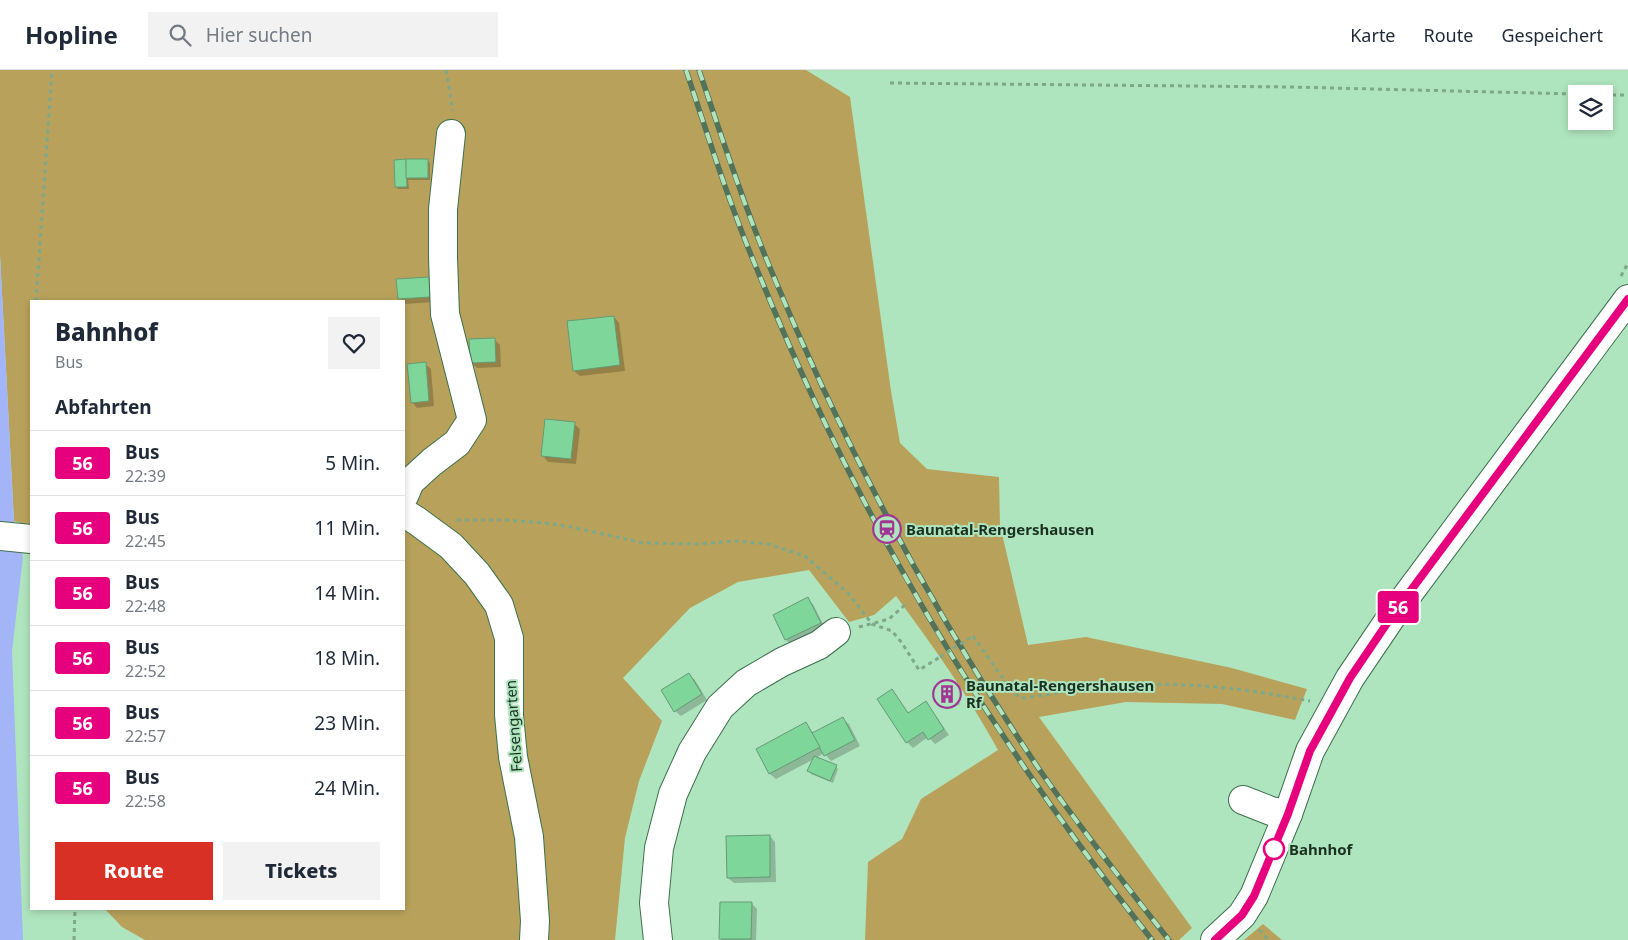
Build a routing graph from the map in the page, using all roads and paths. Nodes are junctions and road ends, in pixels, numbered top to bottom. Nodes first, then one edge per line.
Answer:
1 (52, 70) edge
2 (446, 70) edge
3 (890, 82) dead end
4 (1568, 94) edge
5 (1613, 95) edge
6 (1628, 96) edge
7 (451, 134) joint
8 (1628, 299) edge
9 (36, 300) edge
10 (405, 494) edge
11 (419, 524) edge
12 (0, 536) edge
13 (30, 539) edge
14 (906, 604) dead end
15 (872, 624) junction
16 (836, 632) dead end
17 (1004, 679) junction
18 (1000, 683) dead end
19 (1310, 701) dead end
20 (1243, 800) dead end
21 (1288, 814) junction
22 (75, 910) edge
23 (74, 940) edge
24 (534, 940) edge
25 (658, 940) edge
26 (1215, 940) edge

1 - 9 path
2 - 7 path
3 - 4 path
5 - 6 path
7 - 10 street
8 - 21 street
11 - 15 path
11 - 24 street, Felsengarten
12 - 13 street
14 - 15 path
15 - 17 path, bridge
16 - 25 street
17 - 18 path
17 - 19 path
20 - 21 street
21 - 26 street
22 - 23 path

